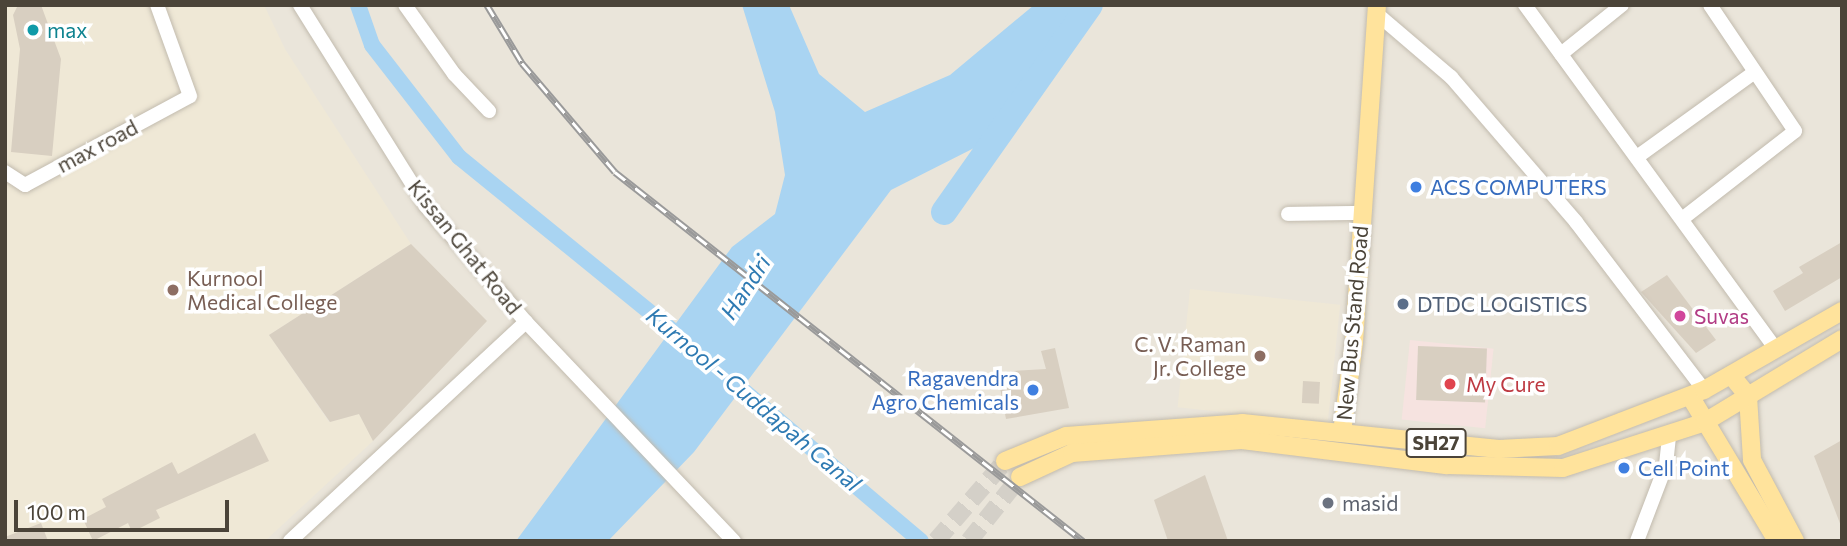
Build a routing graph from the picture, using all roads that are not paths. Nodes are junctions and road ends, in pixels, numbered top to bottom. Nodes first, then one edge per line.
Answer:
1 (157, 5) edge
2 (300, 5) edge
3 (405, 5) edge
4 (1525, 5) edge
5 (1622, 5) edge
6 (1710, 5) edge
7 (1377, 9) edge
8 (1561, 54) junction
9 (1755, 72) junction
10 (489, 111) dead end
11 (1637, 157) junction
12 (5, 172) edge
13 (1362, 213) junction
14 (1288, 214) dead end
15 (1682, 219) junction
16 (1842, 310) edge
17 (526, 322) junction
18 (1842, 338) edge
19 (1777, 350) junction
20 (1731, 375) junction
21 (1697, 393) junction
22 (1748, 396) junction
23 (1704, 422) junction
24 (1342, 432) junction
25 (1669, 434) junction
26 (1336, 452) junction
27 (1005, 461) tunnel mouth
28 (1020, 477) tunnel mouth
29 (290, 541) edge
30 (734, 541) edge
31 (1637, 541) edge
32 (1777, 541) edge
33 (1795, 541) edge

1 - 12 street, max road
2 - 17 street, Kissan Ghat Road
3 - 10 street
4 - 8 street
5 - 8 street
6 - 9 street
7 - 13 main road, New Bus Stand Road
7 - 21 street
8 - 11 street
9 - 11 street
9 - 15 street
11 - 15 street
13 - 14 street, New Bus Stand Road
13 - 24 main road, New Bus Stand Road
15 - 19 street
16 - 19 main road, New Bus Stand Road / SH27
17 - 29 street, Kissan Ghat Road
17 - 30 street
18 - 22 main road, SH27
19 - 20 main road, New Bus Stand Road / SH27
20 - 21 main road, New Bus Stand Road / SH27
20 - 22 main road
21 - 23 main road
21 - 24 main road, New Bus Stand Road / SH27
22 - 23 main road, SH27
22 - 33 main road
23 - 25 main road, SH27
23 - 32 main road
24 - 26 street
24 - 27 main road, New Bus Stand Road / SH27
25 - 26 main road, SH27
25 - 31 street
26 - 28 main road, SH27

